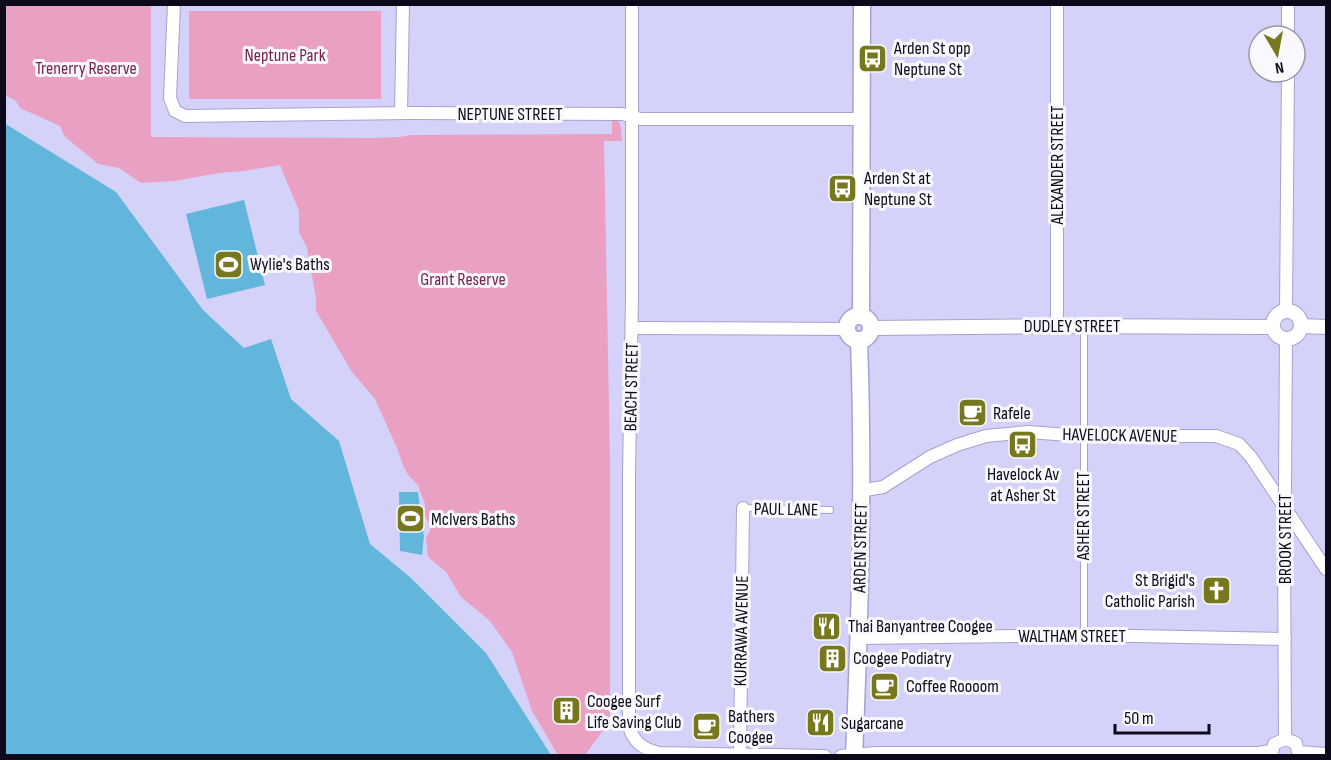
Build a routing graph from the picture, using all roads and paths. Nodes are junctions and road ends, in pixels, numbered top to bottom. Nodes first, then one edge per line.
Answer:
1 (174, 4) edge
2 (403, 4) edge
3 (632, 4) edge
4 (862, 4) edge
5 (1058, 4) edge
6 (1287, 4) edge
7 (1288, 24) edge
8 (1288, 84) edge
9 (401, 113) junction
10 (631, 116) junction
11 (860, 119) junction
12 (1286, 311) junction
13 (867, 322) junction
14 (1056, 326) junction
15 (1084, 326) junction
16 (1301, 326) junction
17 (1272, 327) junction
18 (1326, 327) edge
19 (632, 328) junction
20 (853, 335) junction
21 (1286, 340) junction
22 (1083, 436) junction
23 (860, 491) junction
24 (743, 508) joint
25 (830, 510) dead end
26 (1326, 569) edge
27 (1084, 635) junction
28 (859, 638) junction
29 (1285, 639) junction
30 (1285, 739) junction
31 (1271, 753) edge
32 (740, 754) junction
33 (1299, 754) edge
34 (1326, 754) edge
35 (849, 755) edge
36 (825, 756) edge

1 - 9 street, NEPTUNE STREET
2 - 9 street
3 - 10 street, BEACH STREET
4 - 11 main road
5 - 14 street, ALEXANDER STREET
6 - 7 street
8 - 12 street
9 - 10 street, NEPTUNE STREET
10 - 11 street, NEPTUNE STREET
10 - 19 street, BEACH STREET
11 - 13 main road
12 - 16 street
12 - 17 street
13 - 14 street, DUDLEY STREET
13 - 20 main road
13 - 20 main road
14 - 15 street, DUDLEY STREET
15 - 17 street, DUDLEY STREET
15 - 22 lane, ASHER STREET
16 - 18 street
16 - 21 street
17 - 21 street
19 - 20 street
19 - 32 street, BEACH STREET
20 - 23 main road, ARDEN STREET
21 - 29 street, BROOK STREET, bridge
22 - 23 street, HAVELOCK AVENUE
22 - 26 street, HAVELOCK AVENUE
22 - 27 lane, ASHER STREET
23 - 28 main road, ARDEN STREET
24 - 25 lane, PAUL LANE
24 - 32 street, KURRAWA AVENUE
27 - 28 street, WALTHAM STREET
27 - 29 street, WALTHAM STREET
28 - 35 main road, ARDEN STREET
29 - 30 street, BROOK STREET
30 - 31 street
30 - 33 street
31 - 35 street
32 - 36 street
33 - 34 street

